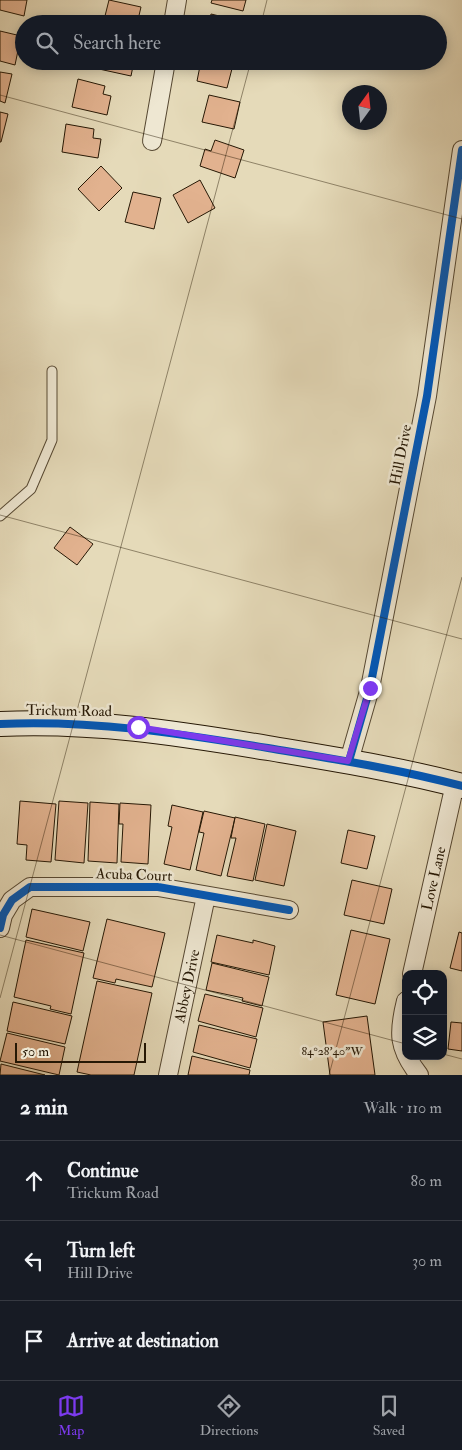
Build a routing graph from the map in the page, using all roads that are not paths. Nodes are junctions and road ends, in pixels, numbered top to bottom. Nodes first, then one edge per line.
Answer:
1 (178, 0) edge
2 (175, 15) edge
3 (164, 70) edge
4 (152, 141) dead end
5 (462, 150) edge
6 (52, 371) dead end
7 (0, 516) edge
8 (0, 724) edge
9 (348, 761) junction
10 (459, 785) edge
11 (206, 896) junction
12 (289, 910) dead end
13 (0, 928) edge
14 (413, 970) edge
15 (403, 1015) edge
16 (168, 1075) edge
17 (419, 1075) edge

1 - 2 street
3 - 4 street
5 - 9 street, Hill Drive
6 - 7 lane
8 - 9 street, Trickum Road
9 - 10 street, Trickum Road
10 - 14 street, Love Lane
11 - 12 street, Acuba Court
11 - 13 street, Acuba Court
11 - 16 street, Abbey Drive
15 - 17 street

